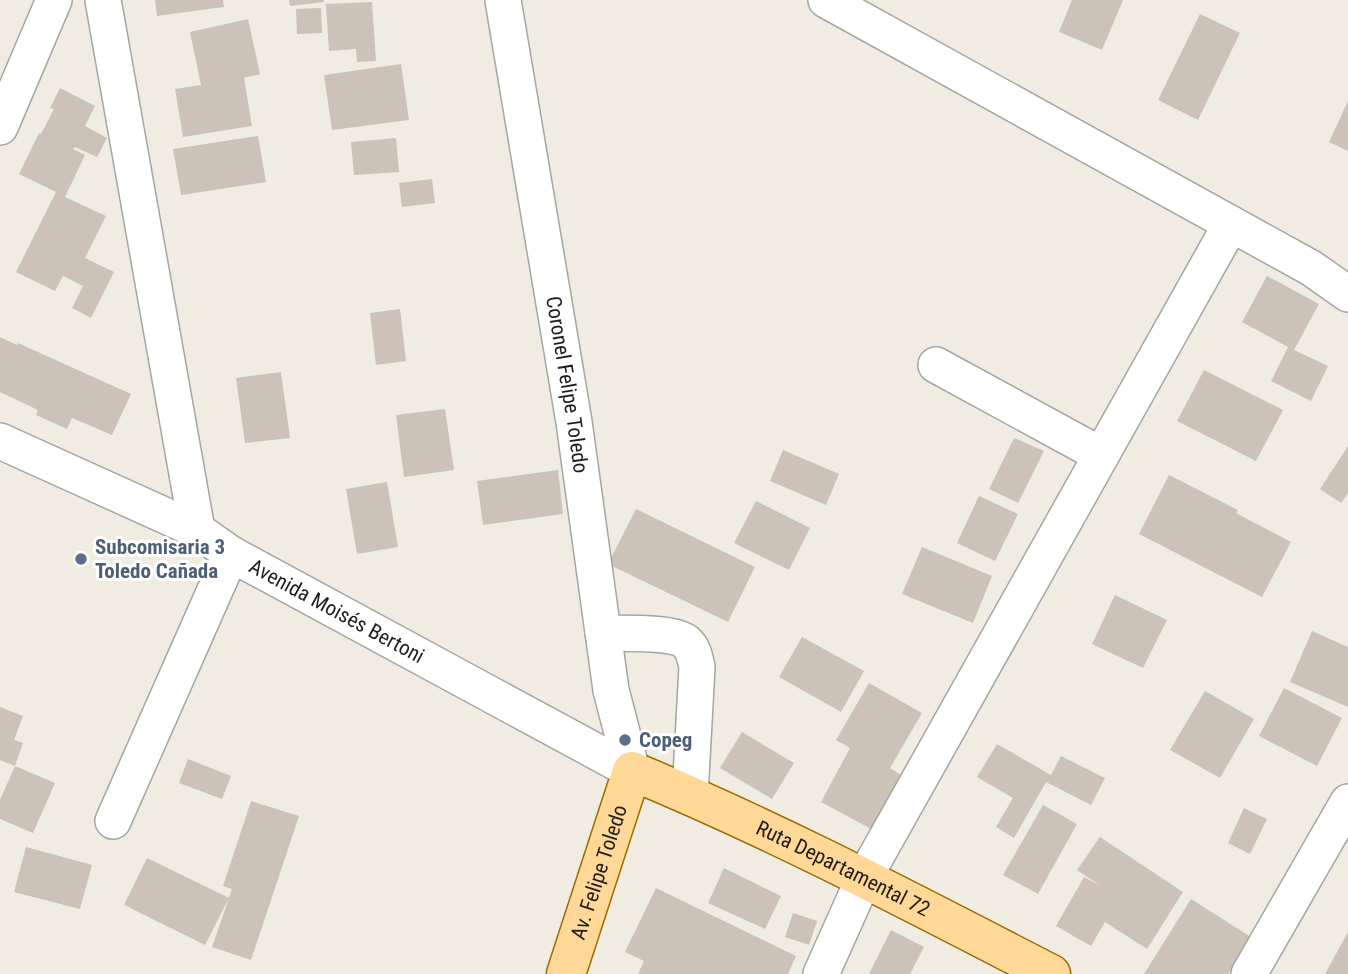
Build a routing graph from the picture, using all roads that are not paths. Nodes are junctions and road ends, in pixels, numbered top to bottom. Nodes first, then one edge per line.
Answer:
1 (54, 0) edge
2 (103, 0) edge
3 (503, 0) edge
4 (825, 0) edge
5 (0, 128) edge
6 (1231, 224) junction
7 (1348, 294) edge
8 (936, 365) dead end
9 (0, 441) edge
10 (1101, 455) junction
11 (197, 530) junction
12 (231, 554) junction
13 (603, 633) junction
14 (632, 771) junction
15 (690, 795) junction
16 (1348, 802) edge
17 (113, 821) dead end
18 (864, 878) junction
19 (566, 974) edge
20 (821, 974) edge
21 (1051, 974) edge
22 (1249, 974) edge

1 - 5 street
2 - 11 street
3 - 13 street, Coronel Felipe Toledo
4 - 6 street
6 - 7 street
6 - 10 street
8 - 10 street
9 - 11 street, Avenida Moisés Bertoni
10 - 18 street
11 - 12 street, Avenida Moisés Bertoni
12 - 14 street, Avenida Moisés Bertoni
12 - 17 street
13 - 14 street, Coronel Felipe Toledo
13 - 15 street
14 - 15 main road, Ruta Departamental 72
14 - 19 main road, Av. Felipe Toledo
15 - 18 main road, Ruta Departamental 72
16 - 22 street
18 - 20 street
18 - 21 main road, Ruta Departamental 72

